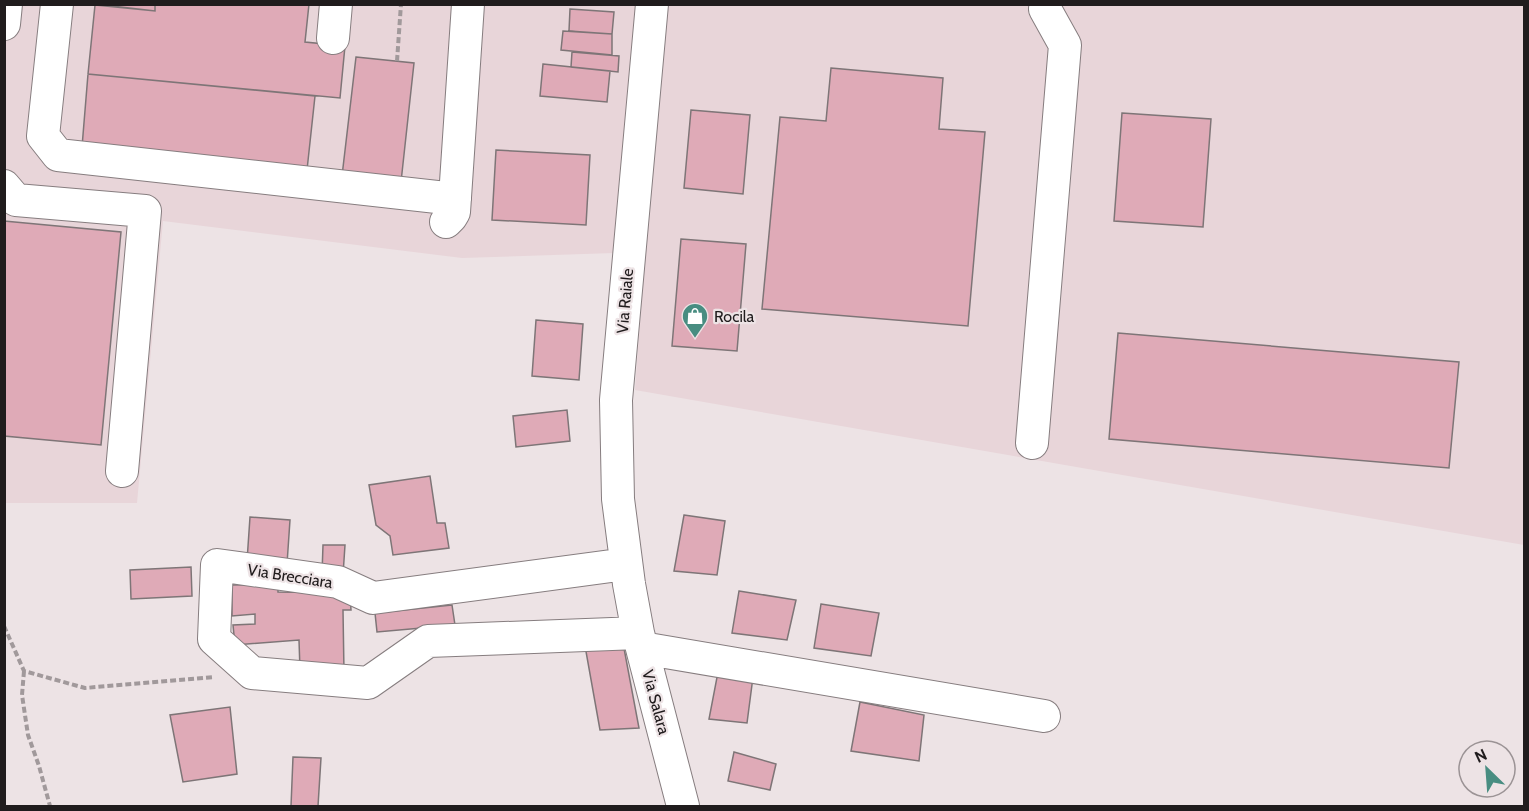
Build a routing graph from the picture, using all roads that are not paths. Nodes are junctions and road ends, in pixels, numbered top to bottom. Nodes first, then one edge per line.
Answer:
1 (6, 4) edge
2 (57, 4) edge
3 (336, 4) edge
4 (468, 4) edge
5 (652, 4) edge
6 (1045, 9) dead end
7 (4, 24) edge
8 (333, 38) dead end
9 (4, 186) edge
10 (1032, 443) dead end
11 (122, 471) dead end
12 (626, 564) junction
13 (631, 597) joint
14 (640, 640) junction
15 (1044, 716) dead end
16 (683, 807) edge

1 - 7 street
2 - 4 street
3 - 8 street
5 - 12 street, Via Raiale
6 - 10 street
9 - 11 street
12 - 13 street, Via Raiale
12 - 14 street, Via Brecciara
13 - 14 street, Via Salara
14 - 15 street
14 - 16 street, Via Salara

